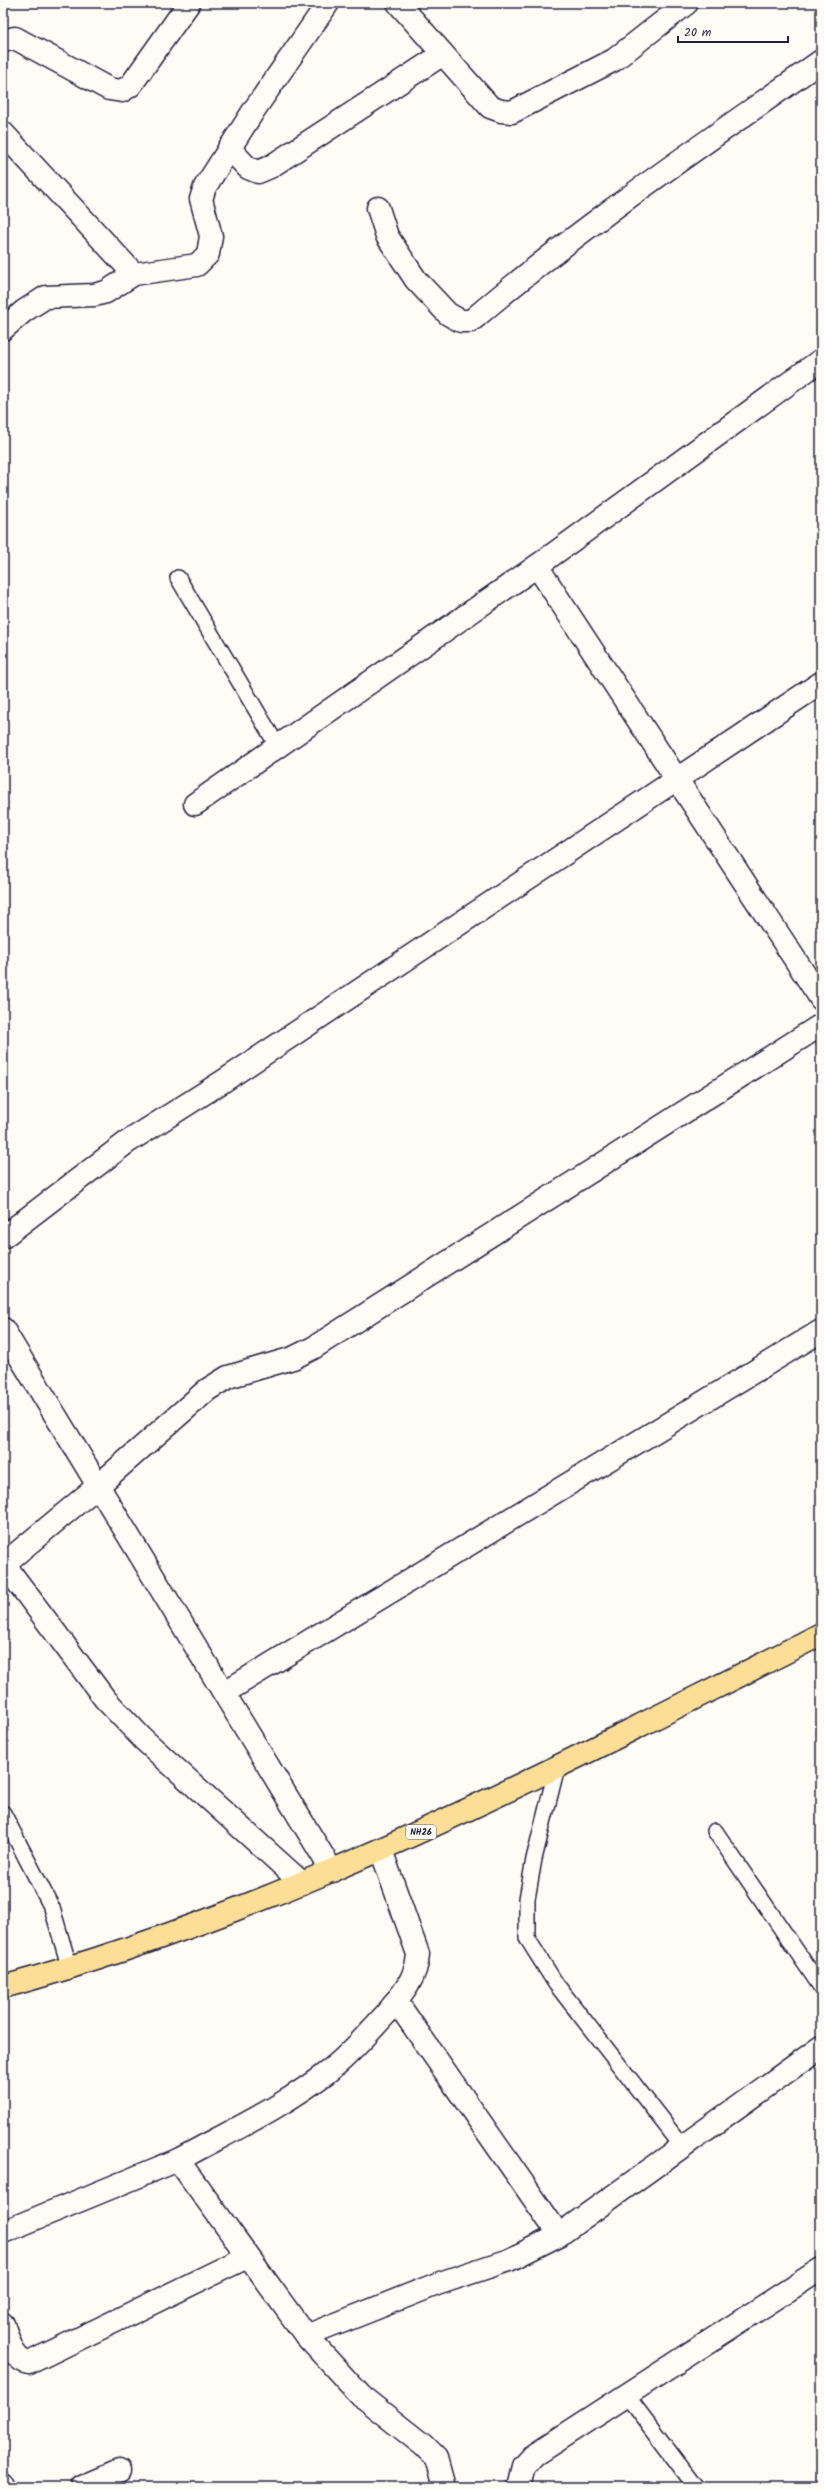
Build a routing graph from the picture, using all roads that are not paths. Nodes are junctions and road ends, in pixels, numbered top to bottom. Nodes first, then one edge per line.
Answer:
1 (189, 3) edge
2 (328, 3) edge
3 (398, 3) edge
4 (687, 3) edge
5 (3, 41) edge
6 (443, 54) junction
7 (821, 61) edge
8 (3, 133) edge
9 (230, 148) junction
10 (378, 208) dead end
11 (134, 274) junction
12 (3, 329) edge
13 (821, 360) edge
14 (537, 566) junction
15 (178, 578) dead end
16 (821, 683) edge
17 (278, 747) junction
18 (677, 778) junction
19 (195, 804) dead end
20 (821, 999) edge
21 (821, 1026) edge
22 (3, 1237) edge
23 (3, 1329) edge
24 (821, 1331) edge
25 (99, 1484) junction
26 (4, 1564) edge
27 (819, 1639) edge
28 (226, 1692) junction
29 (557, 1767) junction
30 (3, 1813) edge
31 (715, 1831) dead end
32 (381, 1850) junction
33 (332, 1871) junction
34 (302, 1883) junction
35 (70, 1969) junction
36 (3, 1987) edge
37 (821, 1987) edge
38 (396, 2001) junction
39 (821, 2047) edge
40 (682, 2146) junction
41 (178, 2160) junction
42 (3, 2232) edge
43 (559, 2235) junction
44 (247, 2257) junction
45 (821, 2269) edge
46 (4, 2331) edge
47 (306, 2336) junction
48 (627, 2396) junction
49 (118, 2471) dead end
50 (3, 2484) edge
51 (4, 2487) edge
52 (82, 2487) edge
53 (444, 2487) edge
54 (519, 2487) edge
55 (696, 2487) edge

1 - 5 street
2 - 9 street
3 - 6 street
4 - 6 street
6 - 9 street
7 - 10 street
8 - 11 street
9 - 11 street
11 - 12 street
13 - 14 street
14 - 17 street
14 - 18 street
15 - 17 lane
16 - 18 street
17 - 19 street
18 - 20 street
18 - 22 street
21 - 25 street
23 - 25 street
24 - 28 street
25 - 26 street
25 - 28 street
26 - 34 street
27 - 29 highway, NH26
28 - 33 street
29 - 32 highway, NH26
29 - 40 lane
30 - 35 lane
31 - 37 lane
32 - 33 highway, NH26
32 - 38 street
33 - 34 highway, NH26
34 - 35 highway, NH26
35 - 36 highway, NH26
38 - 41 street
38 - 43 street
39 - 40 street
40 - 43 street
41 - 42 street
41 - 44 street
43 - 47 street
44 - 46 street
44 - 47 street
45 - 48 street
47 - 53 street
48 - 54 street
48 - 55 lane
49 - 52 street
50 - 51 street

